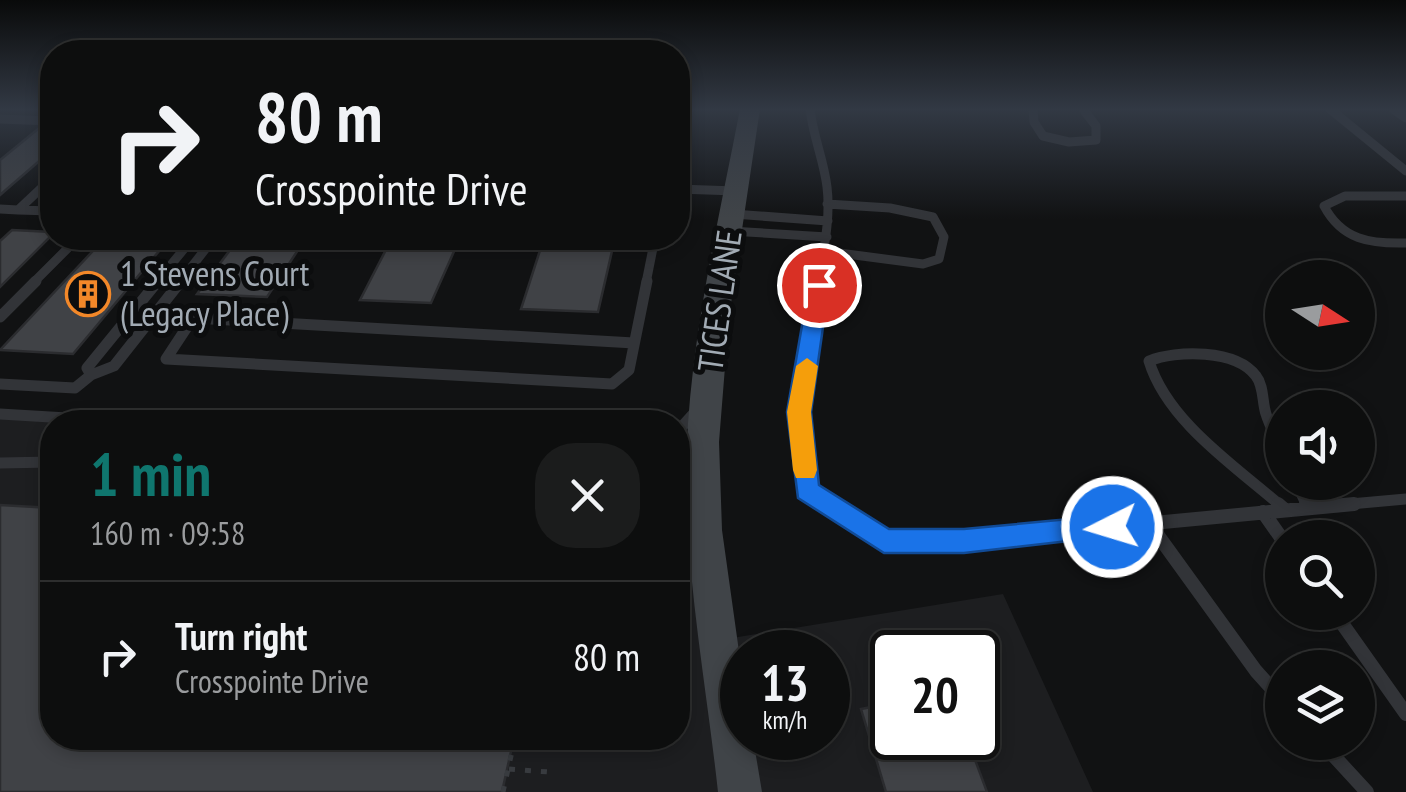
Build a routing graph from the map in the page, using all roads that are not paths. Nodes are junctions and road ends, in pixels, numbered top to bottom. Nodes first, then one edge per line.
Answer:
1 (744, 146) edge
2 (815, 146) edge
3 (1375, 146) edge
4 (1406, 172) edge
5 (40, 189) edge
6 (690, 194) edge
7 (1406, 196) edge
8 (827, 204) junction
9 (0, 209) edge
10 (18, 210) junction
11 (40, 211) edge
12 (733, 212) junction
13 (828, 221) junction
14 (1406, 243) edge
15 (825, 244) junction
16 (66, 250) edge
17 (183, 250) edge
18 (205, 250) edge
19 (653, 250) edge
20 (2, 313) edge
21 (130, 315) junction
22 (153, 316) junction
23 (194, 318) junction
24 (634, 343) junction
25 (92, 376) junction
26 (0, 384) edge
27 (706, 400) junction
28 (1265, 411) edge
29 (0, 414) edge
30 (40, 416) edge
31 (690, 418) edge
32 (40, 462) edge
33 (0, 463) edge
34 (1265, 492) edge
35 (1406, 498) edge
36 (1274, 500) edge
37 (1304, 500) edge
38 (1308, 508) junction
39 (1285, 510) junction
40 (1263, 512) junction
41 (691, 517) edge
42 (1268, 520) edge
43 (1149, 523) junction
44 (1347, 630) edge
45 (720, 638) edge
46 (1265, 682) edge
47 (1406, 714) edge
48 (739, 760) edge
49 (1338, 760) edge
50 (740, 792) edge
51 (1367, 792) edge

1 - 12 street, TICES LANE
2 - 8 lane
3 - 4 lane
5 - 10 lane
6 - 12 lane
7 - 14 lane
8 - 13 lane
8 - 15 lane
9 - 10 lane
10 - 11 lane
12 - 13 lane
12 - 15 lane
12 - 27 street, TICES LANE
13 - 15 lane
15 - 43 lane
16 - 20 lane
17 - 21 lane
18 - 22 lane
19 - 24 lane
21 - 22 lane
21 - 25 lane
22 - 23 lane
22 - 25 lane
23 - 24 lane
23 - 24 lane
25 - 26 lane
27 - 31 lane
27 - 41 street, TICES LANE
28 - 34 lane
29 - 30 lane
32 - 33 lane
35 - 38 lane
36 - 39 lane
37 - 38 lane
38 - 39 lane
39 - 40 lane
40 - 42 lane
40 - 43 lane
41 - 45 street, TICES LANE
43 - 46 lane
44 - 47 lane
48 - 50 street, TICES LANE
49 - 51 lane

